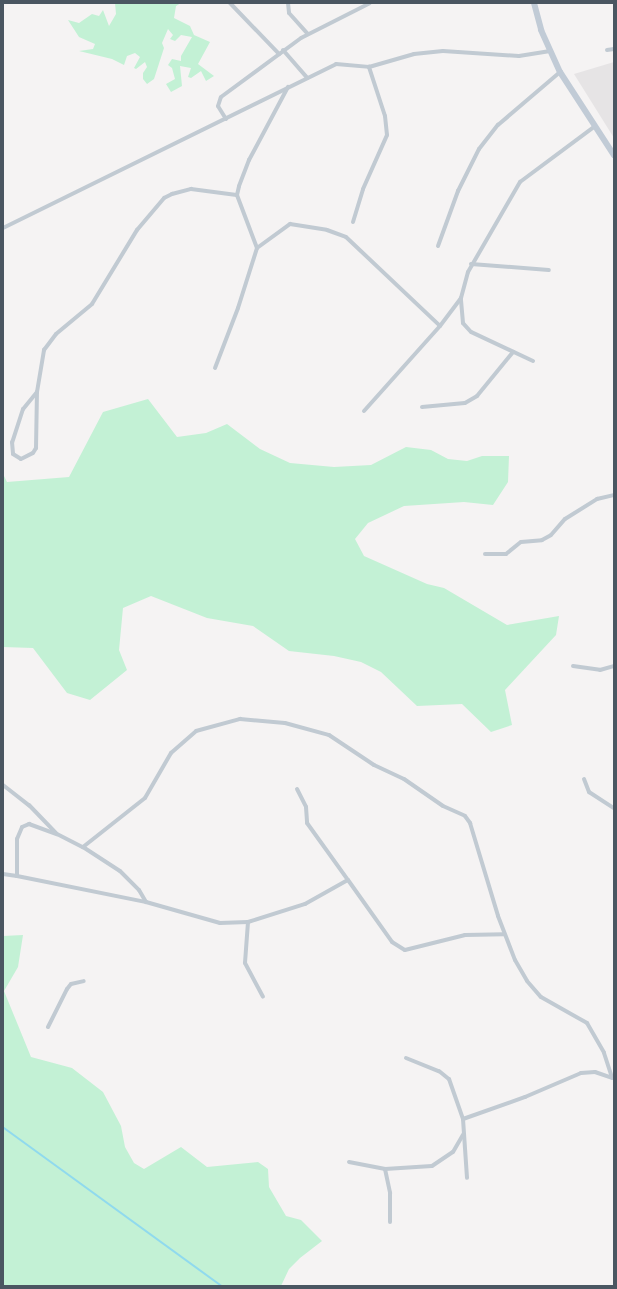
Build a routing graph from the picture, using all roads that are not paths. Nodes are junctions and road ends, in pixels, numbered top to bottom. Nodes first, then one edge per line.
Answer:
1 (230, 3) edge
2 (288, 3) edge
3 (370, 3) edge
4 (534, 3) edge
5 (308, 34) junction
6 (614, 49) edge
7 (283, 50) junction
8 (607, 50) dead end
9 (550, 51) junction
10 (279, 54) junction
11 (369, 67) junction
12 (560, 72) junction
13 (307, 78) junction
14 (288, 87) junction
15 (226, 119) junction
16 (595, 126) junction
17 (614, 155) edge
18 (237, 195) junction
19 (353, 222) dead end
20 (3, 228) edge
21 (438, 246) dead end
22 (257, 248) junction
23 (470, 264) junction
24 (549, 270) dead end
25 (461, 298) junction
26 (440, 326) junction
27 (513, 352) junction
28 (533, 361) dead end
29 (215, 368) dead end
30 (37, 392) junction
31 (422, 407) dead end
32 (364, 410) dead end
33 (614, 495) edge
34 (485, 554) dead end
35 (573, 666) dead end
36 (614, 666) edge
37 (584, 779) dead end
38 (3, 785) edge
39 (297, 789) dead end
40 (614, 808) edge
41 (57, 834) junction
42 (83, 847) junction
43 (3, 874) edge
44 (17, 876) junction
45 (348, 880) junction
46 (146, 902) junction
47 (248, 922) junction
48 (504, 934) junction
49 (84, 981) dead end
50 (263, 997) dead end
51 (48, 1027) dead end
52 (406, 1058) dead end
53 (613, 1079) edge
54 (463, 1119) junction
55 (463, 1135) junction
56 (349, 1162) dead end
57 (385, 1169) junction
58 (467, 1178) dead end
59 (390, 1222) dead end

1 - 10 street
2 - 5 street
3 - 5 street
4 - 9 street
5 - 7 street
6 - 8 street
7 - 10 street
7 - 13 street
9 - 11 street
9 - 12 street
10 - 15 street
11 - 13 street
11 - 19 street
12 - 16 street
12 - 21 street
13 - 14 street
14 - 15 street
14 - 18 street
15 - 20 street
16 - 17 street
16 - 23 street
18 - 22 street
18 - 30 street
22 - 26 street
22 - 29 street
23 - 24 street
23 - 25 street
25 - 26 street
25 - 27 street
26 - 32 street
27 - 28 street
27 - 31 street
30 - 30 street
33 - 34 street
35 - 36 street
37 - 40 street
38 - 41 street
39 - 45 street
41 - 42 street
41 - 44 street
42 - 46 street
42 - 48 street
43 - 44 street
44 - 46 street
45 - 47 street
45 - 48 street
46 - 47 street
47 - 50 street
48 - 53 street
49 - 51 street
52 - 54 street
53 - 54 street
54 - 55 street
55 - 57 street
55 - 58 street
56 - 57 street
57 - 59 street

